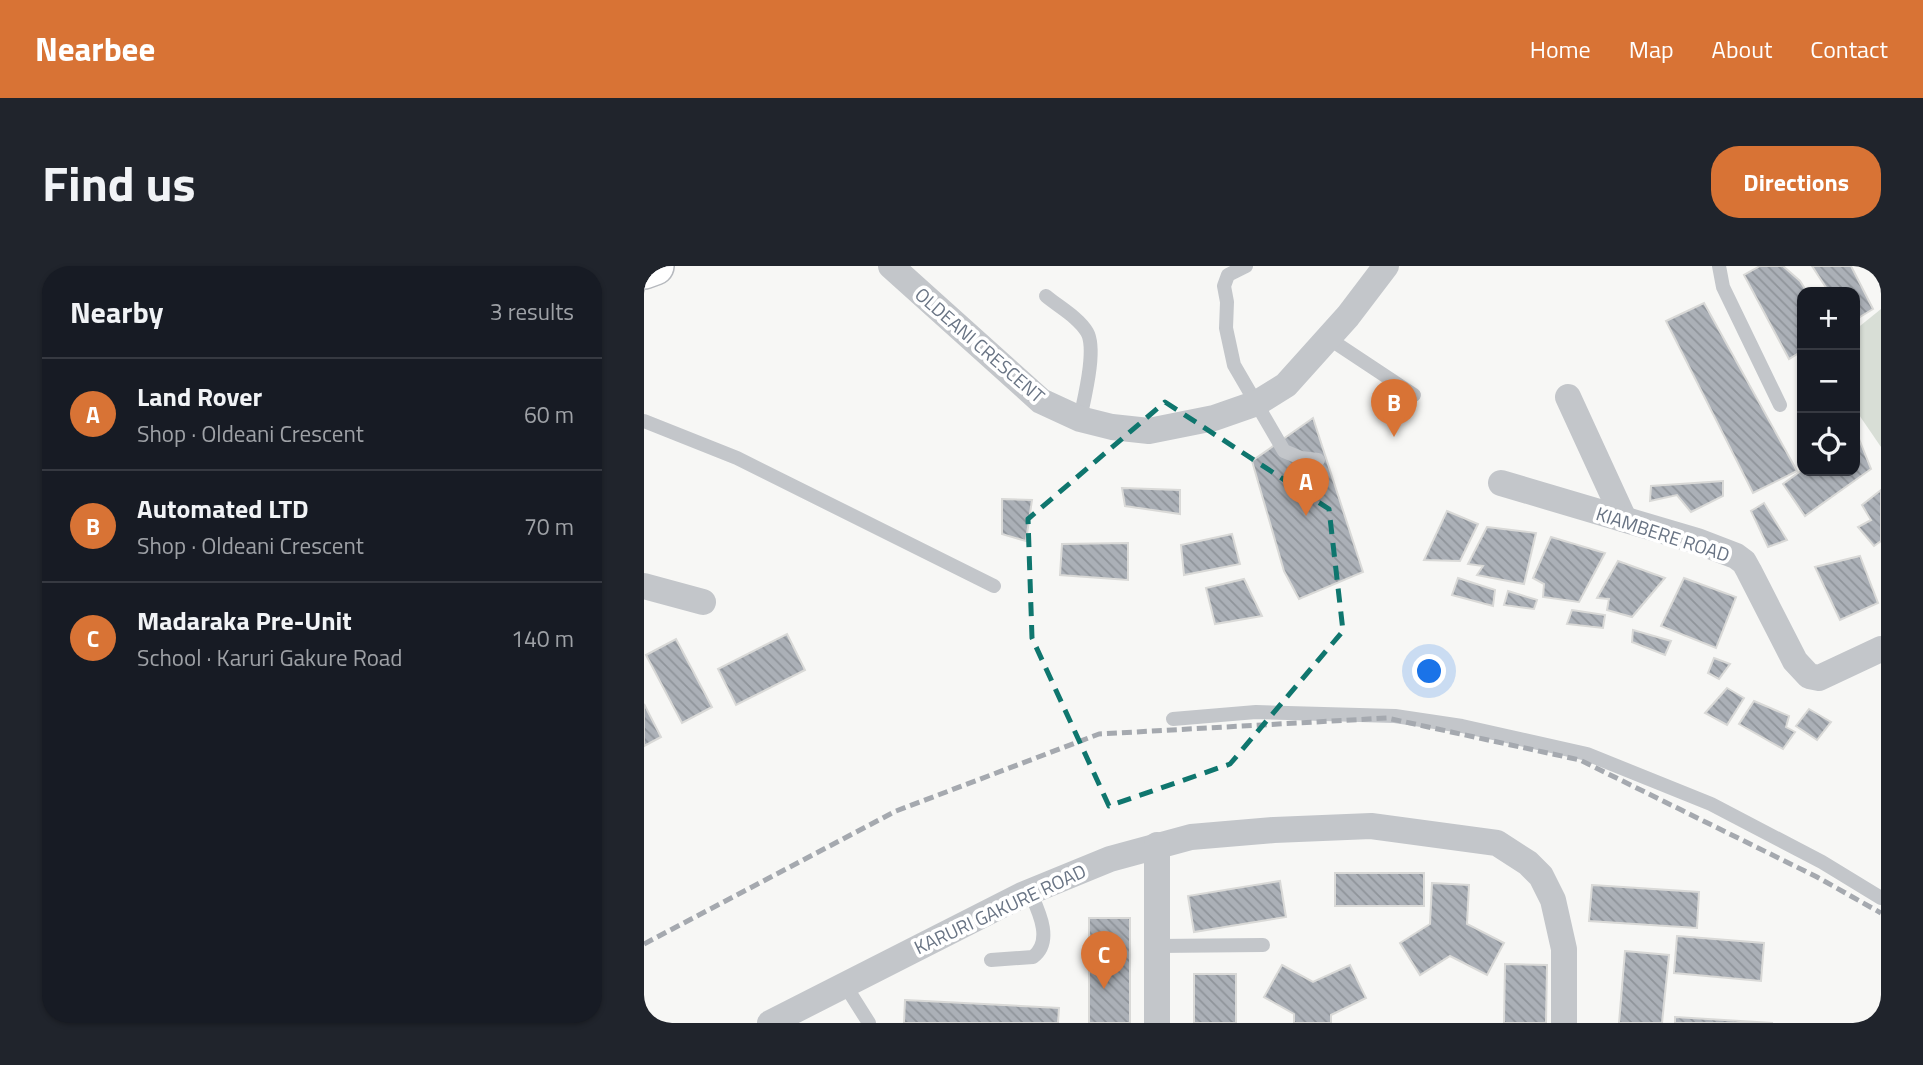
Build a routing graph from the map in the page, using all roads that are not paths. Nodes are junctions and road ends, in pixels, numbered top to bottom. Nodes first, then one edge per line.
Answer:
1 (655, 266) edge
2 (891, 266) edge
3 (1246, 266) edge
4 (1386, 266) edge
5 (1718, 266) edge
6 (644, 270) edge
7 (1045, 296) dead end
8 (1328, 338) junction
9 (1414, 395) dead end
10 (1568, 397) dead end
11 (1257, 403) junction
12 (1780, 405) dead end
13 (1080, 419) junction
14 (644, 421) edge
15 (1318, 460) dead end
16 (1501, 483) dead end
17 (1624, 519) junction
18 (644, 586) edge
19 (994, 586) dead end
20 (703, 602) dead end
21 (1881, 649) edge
22 (1173, 719) dead end
23 (1157, 845) junction
24 (1030, 892) junction
25 (1881, 898) edge
26 (1263, 945) dead end
27 (1157, 946) junction
28 (991, 960) dead end
29 (845, 985) junction
30 (770, 1023) edge
31 (869, 1023) edge
32 (1157, 1023) edge
33 (1564, 1023) edge

1 - 6 street
2 - 13 street, OLDEANI CRESCENT
3 - 11 lane
4 - 8 street, OLDEANI CRESCENT
5 - 12 lane
7 - 13 lane
8 - 9 lane
8 - 11 street, OLDEANI CRESCENT
10 - 17 street
11 - 13 street, OLDEANI CRESCENT
11 - 15 lane
14 - 19 lane
16 - 17 street, KIAMBERE ROAD
17 - 21 street, KIAMBERE ROAD
18 - 20 street
22 - 25 lane
23 - 24 street, KARURI GAKURE ROAD
23 - 27 street
23 - 33 street, KARURI GAKURE ROAD
24 - 28 lane
24 - 29 street, KARURI GAKURE ROAD
26 - 27 lane
27 - 32 street
29 - 30 street, KARURI GAKURE ROAD
29 - 31 lane

